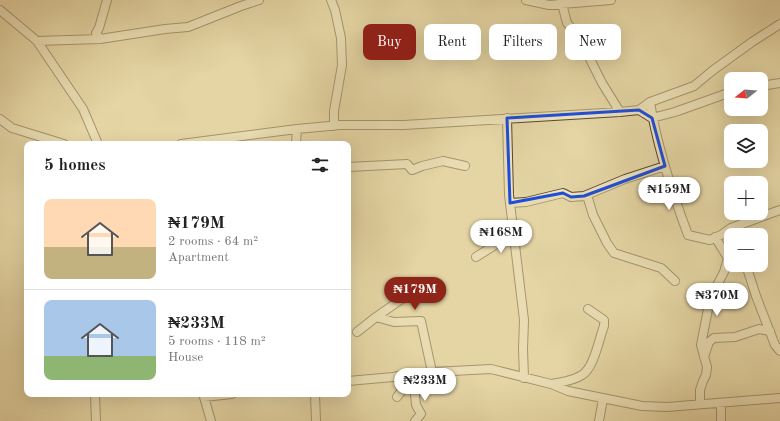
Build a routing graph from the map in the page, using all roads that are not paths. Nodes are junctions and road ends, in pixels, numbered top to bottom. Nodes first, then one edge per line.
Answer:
1 (107, 0) edge
2 (260, 0) edge
3 (331, 0) edge
4 (526, 0) edge
5 (611, 0) edge
6 (242, 2) edge
7 (561, 2) edge
8 (0, 10) edge
9 (780, 24) edge
10 (100, 39) junction
11 (37, 41) junction
12 (780, 83) edge
13 (768, 85) edge
14 (724, 94) edge
15 (650, 102) junction
16 (639, 110) junction
17 (620, 112) junction
18 (507, 118) junction
19 (652, 118) junction
20 (0, 119) edge
21 (334, 126) junction
22 (297, 129) junction
23 (54, 141) edge
24 (97, 141) edge
25 (204, 141) edge
26 (296, 141) edge
27 (465, 166) dead end
28 (665, 166) junction
29 (351, 167) edge
30 (588, 195) junction
31 (510, 202) junction
32 (780, 210) edge
33 (740, 228) edge
34 (514, 233) junction
35 (724, 234) edge
36 (715, 237) junction
37 (476, 256) dead end
38 (748, 272) edge
39 (675, 281) dead end
40 (406, 296) dead end
41 (588, 309) dead end
42 (376, 317) junction
43 (357, 332) dead end
44 (770, 332) junction
45 (780, 351) edge
46 (704, 358) junction
47 (432, 372) junction
48 (413, 375) junction
49 (524, 378) junction
50 (351, 381) edge
51 (551, 384) junction
52 (95, 397) edge
53 (203, 397) edge
54 (315, 397) edge
55 (397, 397) dead end
56 (603, 398) junction
57 (780, 398) edge
58 (721, 403) junction
59 (700, 404) junction
60 (96, 421) edge
61 (211, 421) edge
62 (316, 421) edge
63 (415, 421) edge
64 (599, 421) edge
65 (721, 421) edge

1 - 10 street
2 - 6 street
3 - 21 street
4 - 7 street
5 - 7 street
6 - 10 street
7 - 17 street
8 - 11 street
9 - 15 street
10 - 11 street
11 - 24 street
12 - 13 street
14 - 19 street
15 - 16 street
15 - 19 street
16 - 17 street
16 - 19 street
17 - 18 street
18 - 21 street
18 - 31 street
19 - 28 street
20 - 23 street
21 - 22 street
22 - 25 street
22 - 26 street
27 - 29 street
28 - 30 street
28 - 36 street
30 - 31 street
30 - 39 street
31 - 34 street
32 - 33 street
34 - 37 street
34 - 49 street
35 - 36 street
36 - 46 street
38 - 44 street
40 - 42 street
41 - 51 street
42 - 43 street
42 - 47 street
44 - 45 street
44 - 46 street
46 - 59 street
47 - 48 street
47 - 49 street
48 - 50 street
48 - 55 street
48 - 63 street
49 - 51 street
51 - 56 street
52 - 60 street
53 - 61 street
54 - 62 street
56 - 59 street
56 - 64 street
57 - 58 street
58 - 59 street
58 - 65 street

